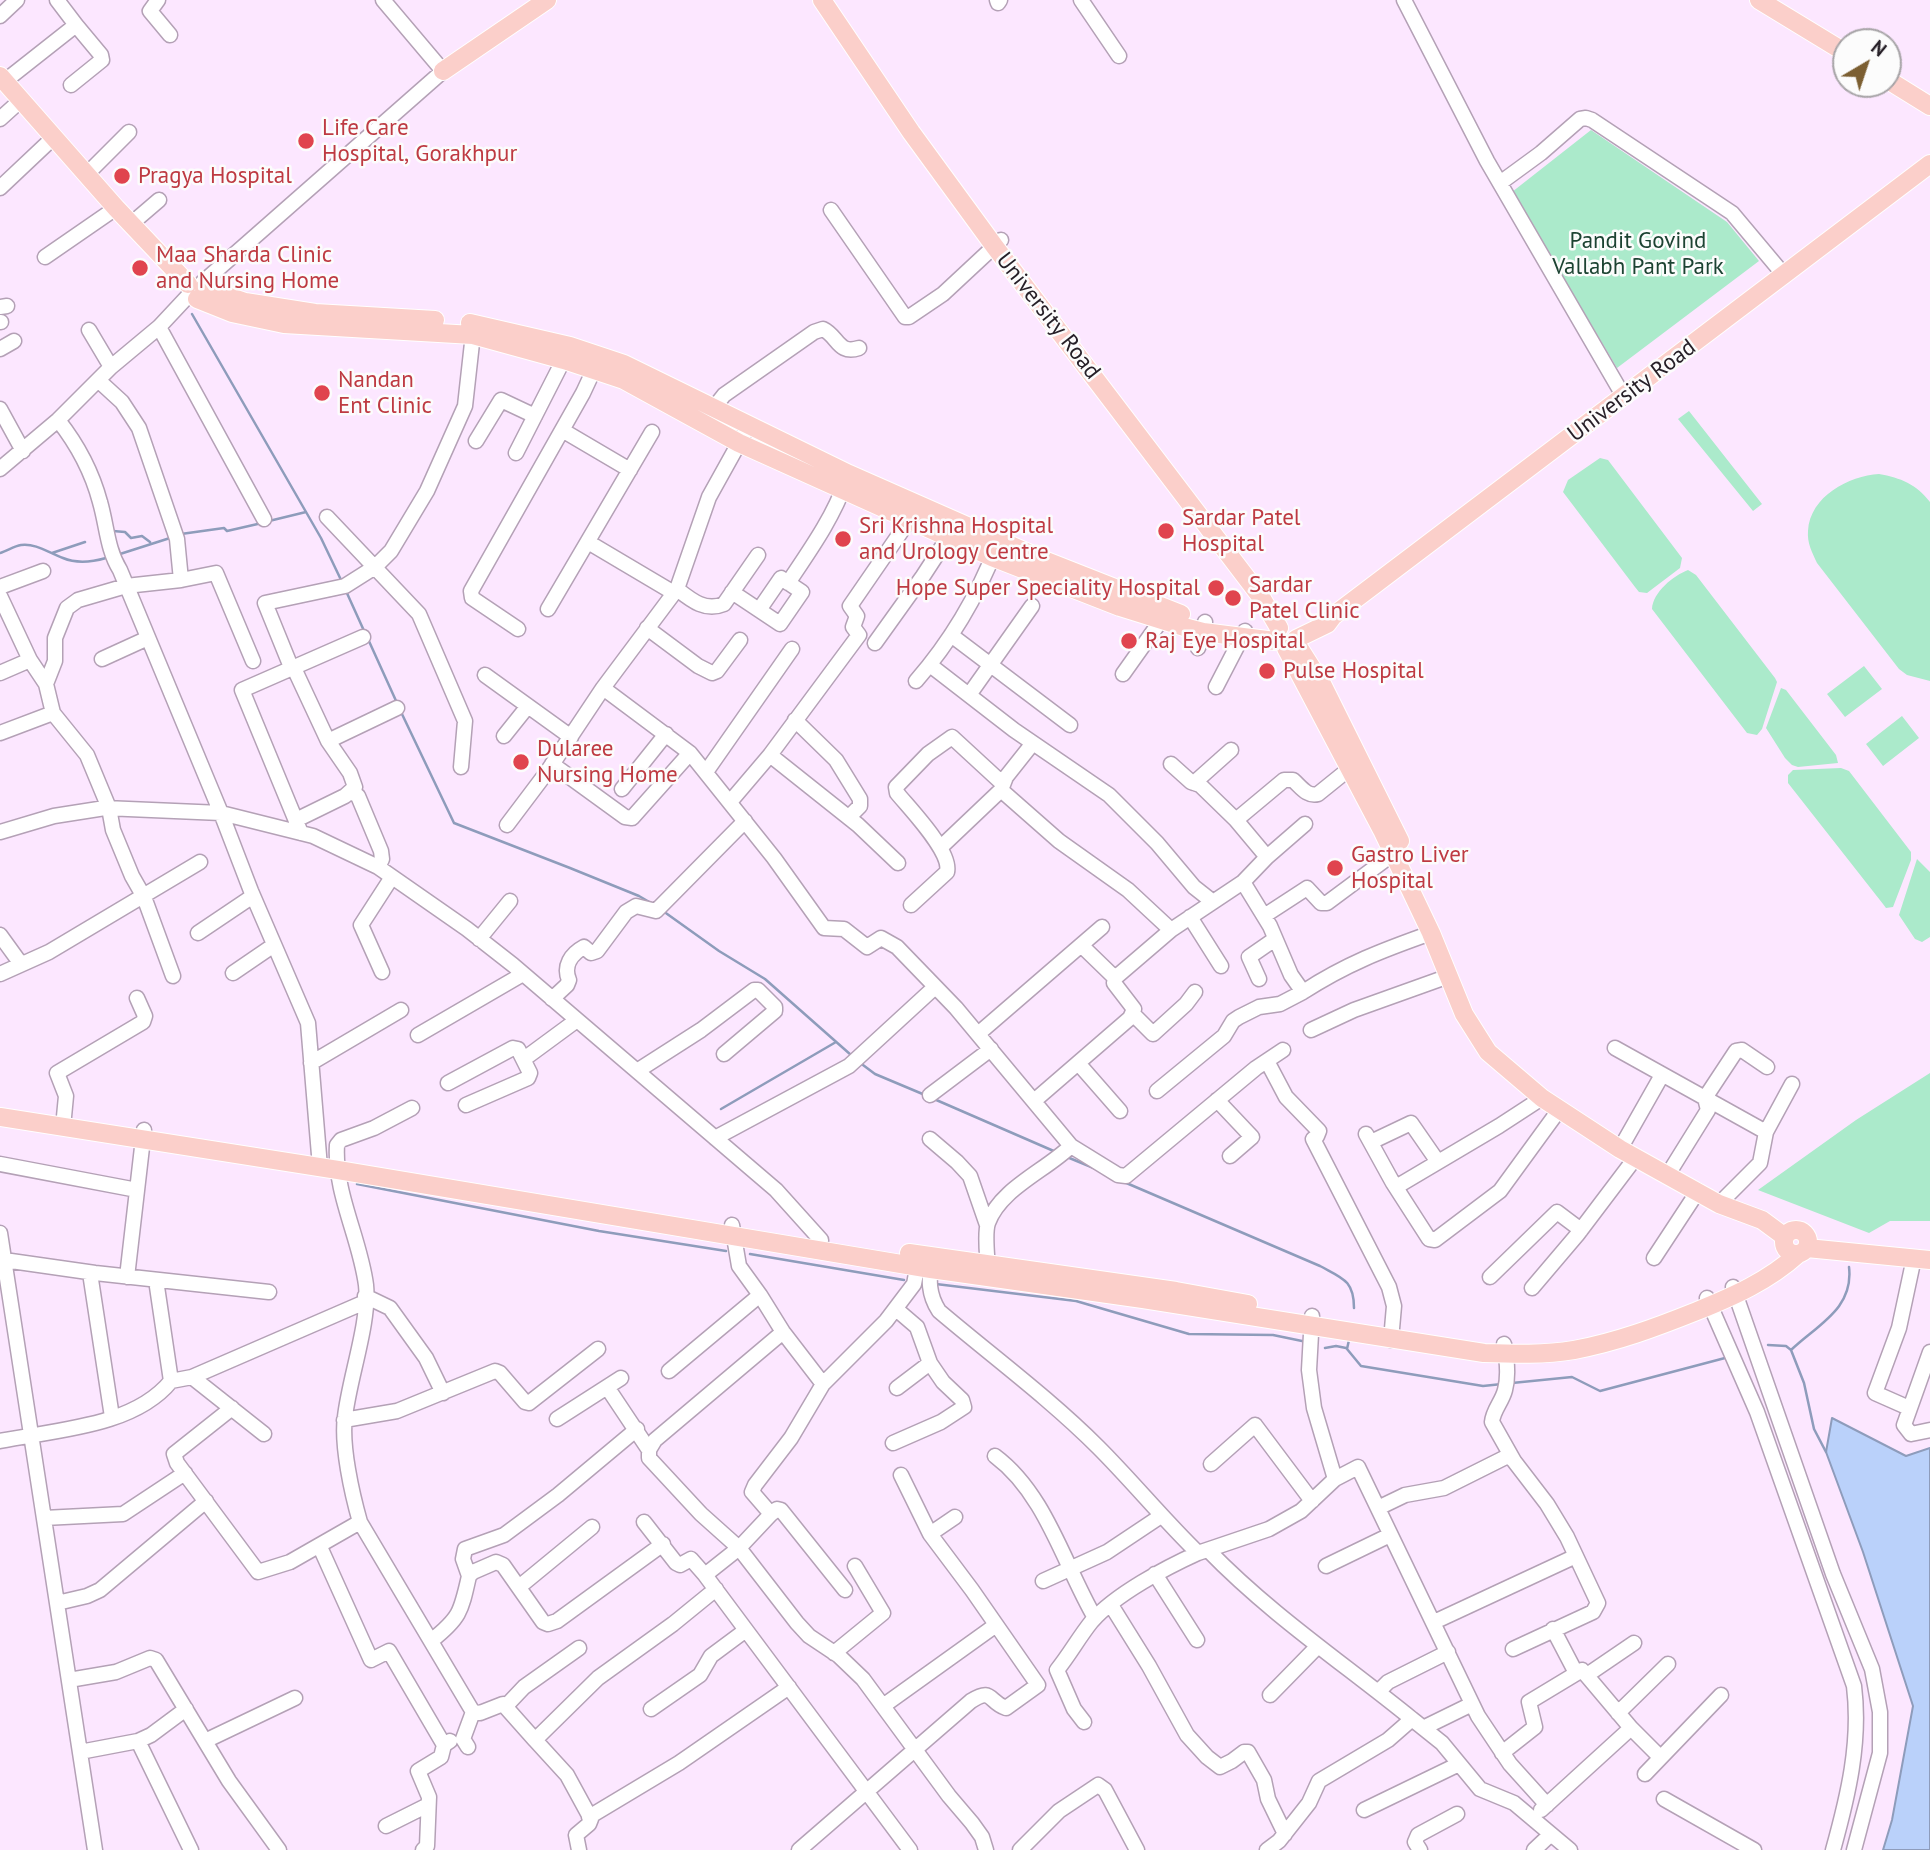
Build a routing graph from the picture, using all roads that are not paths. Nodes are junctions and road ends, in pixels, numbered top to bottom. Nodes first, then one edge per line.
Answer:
1 (17, 0) edge
2 (57, 0) edge
3 (158, 0) edge
4 (383, 0) edge
5 (547, 0) edge
6 (821, 0) edge
7 (834, 0) edge
8 (1081, 0) edge
9 (1404, 0) edge
10 (1759, 0) edge
11 (0, 16) edge
12 (76, 25) junction
13 (170, 34) dead end
14 (1832, 44) edge
15 (1119, 56) dead end
16 (443, 71) junction
17 (2, 79) edge
18 (71, 85) dead end
19 (1902, 89) edge
20 (20, 100) junction
21 (1930, 106) edge
22 (0, 119) edge
23 (129, 132) dead end
24 (54, 137) junction
25 (1930, 164) edge
26 (87, 174) junction
27 (1500, 183) junction
28 (0, 188) edge
29 (159, 200) dead end
30 (116, 208) junction
31 (831, 209) dead end
32 (131, 224) junction
33 (998, 244) junction
34 (45, 257) dead end
35 (1784, 275) junction
36 (196, 290) junction
37 (159, 327) junction
38 (473, 329) junction
39 (89, 330) dead end
40 (14, 341) dead end
41 (859, 348) dead end
42 (0, 349) edge
43 (567, 353) junction
44 (597, 362) junction
45 (111, 367) junction
46 (98, 380) junction
47 (1624, 397) junction
48 (0, 409) edge
49 (713, 409) junction
50 (535, 416) junction
51 (58, 420) junction
52 (748, 427) junction
53 (562, 430) junction
54 (652, 432) dead end
55 (476, 441) dead end
56 (739, 443) junction
57 (23, 450) junction
58 (516, 453) dead end
59 (0, 469) edge
60 (630, 470) junction
61 (846, 483) junction
62 (914, 513) junction
63 (327, 517) dead end
64 (264, 519) dead end
65 (953, 530) junction
66 (588, 542) junction
67 (996, 549) junction
68 (758, 555) dead end
69 (375, 568) junction
70 (43, 571) dead end
71 (181, 580) junction
72 (788, 583) junction
73 (126, 586) junction
74 (0, 587) edge
75 (675, 591) junction
76 (732, 592) junction
77 (0, 596) edge
78 (1032, 607) dead end
79 (548, 610) dead end
80 (759, 610) junction
81 (1165, 615) junction
82 (647, 628) junction
83 (518, 629) dead end
84 (1243, 634) junction
85 (951, 635) junction
86 (1286, 636) junction
87 (363, 637) dead end
88 (148, 638) junction
89 (740, 640) dead end
90 (875, 643) dead end
91 (792, 649) dead end
92 (102, 659) dead end
93 (30, 660) junction
94 (253, 661) dead end
95 (930, 665) junction
96 (990, 665) junction
97 (292, 667) junction
98 (0, 673) edge
99 (1123, 674) dead end
100 (485, 675) dead end
101 (916, 681) dead end
102 (46, 684) junction
103 (1216, 687) dead end
104 (603, 688) junction
105 (969, 695) junction
106 (528, 706) junction
107 (397, 708) dead end
108 (53, 713) junction
109 (795, 720) junction
110 (1070, 725) dead end
111 (0, 733) edge
112 (666, 734) junction
113 (504, 736) dead end
114 (571, 737) junction
115 (328, 741) junction
116 (1033, 743) junction
117 (1231, 750) dead end
118 (690, 753) junction
119 (770, 755) junction
120 (552, 764) junction
121 (1171, 764) dead end
122 (461, 767) dead end
123 (1349, 769) junction
124 (706, 772) junction
125 (1194, 783) junction
126 (1002, 787) junction
127 (622, 789) dead end
128 (351, 792) junction
129 (730, 802) junction
130 (109, 808) junction
131 (221, 813) junction
132 (849, 817) junction
133 (1236, 820) junction
134 (745, 821) junction
135 (1305, 824) dead end
136 (507, 825) dead end
137 (298, 827) junction
138 (0, 832) edge
139 (941, 847) junction
140 (1393, 854) junction
141 (1267, 858) junction
142 (200, 863) dead end
143 (898, 863) dead end
144 (378, 867) junction
145 (392, 877) junction
146 (1243, 882) junction
147 (253, 896) junction
148 (144, 897) junction
149 (510, 901) dead end
150 (1213, 902) junction
151 (911, 905) dead end
152 (1264, 916) junction
153 (1190, 917) junction
154 (1102, 927) dead end
155 (1171, 930) junction
156 (198, 933) dead end
157 (1431, 933) junction
158 (0, 935) edge
159 (479, 939) junction
160 (1275, 939) junction
161 (274, 945) junction
162 (1082, 946) junction
163 (21, 964) junction
164 (1221, 966) dead end
165 (382, 972) dead end
166 (233, 973) dead end
167 (0, 974) edge
168 (523, 974) junction
169 (173, 976) dead end
170 (1449, 976) junction
171 (1115, 978) junction
172 (1259, 979) dead end
173 (935, 987) junction
174 (1195, 992) dead end
175 (1303, 992) junction
176 (137, 998) dead end
177 (552, 999) junction
178 (401, 1010) dead end
179 (1133, 1014) junction
180 (577, 1020) junction
181 (1311, 1030) dead end
182 (978, 1034) junction
183 (418, 1035) dead end
184 (1615, 1048) dead end
185 (991, 1049) junction
186 (1283, 1050) dead end
187 (724, 1054) dead end
188 (524, 1059) junction
189 (1267, 1061) junction
190 (311, 1063) junction
191 (1079, 1063) junction
192 (1767, 1067) dead end
193 (637, 1071) junction
194 (1662, 1074) junction
195 (447, 1083) dead end
196 (1792, 1084) dead end
197 (1157, 1091) dead end
198 (930, 1095) dead end
199 (1542, 1098) junction
200 (1704, 1098) junction
201 (1217, 1100) junction
202 (1034, 1101) junction
203 (466, 1105) dead end
204 (0, 1106) edge
205 (412, 1108) dead end
206 (1559, 1110) junction
207 (1120, 1111) dead end
208 (0, 1118) edge
209 (64, 1122) junction
210 (1766, 1132) junction
211 (143, 1135) junction
212 (715, 1138) junction
213 (930, 1139) dead end
214 (1071, 1146) junction
215 (1627, 1149) junction
216 (1230, 1156) dead end
217 (1438, 1162) junction
218 (0, 1164) edge
219 (328, 1164) junction
220 (1670, 1172) junction
221 (1396, 1187) junction
222 (137, 1190) junction
223 (1698, 1191) junction
224 (1723, 1201) junction
225 (987, 1224) junction
226 (733, 1230) junction
227 (1581, 1230) junction
228 (0, 1233) edge
229 (1797, 1243) junction
230 (820, 1244) junction
231 (1925, 1256) edge
232 (1654, 1258) dead end
233 (4, 1260) junction
234 (925, 1261) junction
235 (988, 1270) junction
236 (90, 1273) junction
237 (127, 1277) junction
238 (1490, 1277) dead end
239 (156, 1280) junction
240 (1532, 1288) dead end
241 (269, 1292) dead end
242 (1734, 1292) junction
243 (760, 1295) junction
244 (365, 1299) junction
245 (1709, 1302) junction
246 (896, 1309) junction
247 (1312, 1321) junction
248 (783, 1332) junction
249 (1392, 1334) junction
250 (598, 1349) dead end
251 (1505, 1349) junction
252 (1930, 1352) edge
253 (930, 1363) junction
254 (669, 1371) dead end
255 (192, 1377) junction
256 (621, 1378) dead end
257 (172, 1381) junction
258 (823, 1384) junction
259 (607, 1387) junction
260 (897, 1388) dead end
261 (443, 1393) junction
262 (232, 1408) junction
263 (1909, 1408) junction
264 (112, 1417) junction
265 (557, 1419) dead end
266 (344, 1420) junction
267 (637, 1429) junction
268 (1930, 1430) edge
269 (264, 1434) dead end
270 (31, 1435) junction
271 (0, 1441) edge
272 (892, 1443) dead end
273 (649, 1450) junction
274 (1510, 1455) junction
275 (995, 1456) dead end
276 (1211, 1464) dead end
277 (185, 1473) junction
278 (901, 1475) dead end
279 (1335, 1479) junction
280 (206, 1502) junction
281 (1312, 1502) junction
282 (1378, 1508) junction
283 (771, 1514) junction
284 (1161, 1516) junction
285 (955, 1517) dead end
286 (44, 1518) junction
287 (360, 1522) junction
288 (644, 1522) dead end
289 (592, 1527) dead end
290 (930, 1534) junction
291 (1390, 1535) junction
292 (663, 1544) junction
293 (320, 1547) junction
294 (739, 1548) junction
295 (1203, 1551) junction
296 (1576, 1556) junction
297 (855, 1566) dead end
298 (1326, 1566) dead end
299 (1069, 1568) junction
300 (1155, 1574) junction
301 (705, 1575) junction
302 (469, 1576) junction
303 (1042, 1581) dead end
304 (519, 1587) junction
305 (716, 1589) junction
306 (845, 1590) dead end
307 (57, 1603) junction
308 (1111, 1605) junction
309 (1095, 1618) junction
310 (1434, 1622) junction
311 (996, 1625) junction
312 (1553, 1629) junction
313 (746, 1630) junction
314 (1198, 1640) dead end
315 (431, 1641) junction
316 (1634, 1643) dead end
317 (1318, 1646) junction
318 (579, 1648) dead end
319 (1513, 1648) dead end
320 (1448, 1652) junction
321 (834, 1653) junction
322 (1668, 1664) dead end
323 (1057, 1670) junction
324 (1582, 1674) junction
325 (69, 1680) junction
326 (1038, 1685) junction
327 (789, 1687) junction
328 (1378, 1692) junction
329 (1270, 1695) dead end
330 (1721, 1695) dead end
331 (295, 1698) dead end
332 (1472, 1704) junction
333 (506, 1706) junction
334 (883, 1706) junction
335 (186, 1709) junction
336 (651, 1709) dead end
337 (473, 1712) junction
338 (1618, 1713) junction
339 (1084, 1722) dead end
340 (1417, 1724) junction
341 (467, 1727) junction
342 (1631, 1728) junction
343 (535, 1740) junction
344 (138, 1741) junction
345 (205, 1741) junction
346 (444, 1745) junction
347 (468, 1747) dead end
348 (915, 1748) junction
349 (80, 1752) junction
350 (1502, 1753) junction
351 (1660, 1757) junction
352 (1459, 1764) junction
353 (1645, 1774) dead end
354 (866, 1791) junction
355 (1664, 1798) dead end
356 (428, 1805) junction
357 (1547, 1805) junction
358 (1364, 1810) dead end
359 (1457, 1814) dead end
360 (589, 1817) junction
361 (1531, 1818) junction
362 (386, 1826) dead end
363 (1284, 1834) junction
364 (1551, 1834) junction
365 (95, 1850) edge
366 (191, 1850) edge
367 (279, 1850) edge
368 (423, 1850) edge
369 (579, 1850) edge
370 (799, 1850) edge
371 (910, 1850) edge
372 (986, 1850) edge
373 (1020, 1850) edge
374 (1137, 1850) edge
375 (1267, 1850) edge
376 (1420, 1850) edge
377 (1534, 1850) edge
378 (1570, 1850) edge
379 (1754, 1850) edge
380 (1833, 1850) edge
381 (1854, 1850) edge

1 - 11 street
2 - 12 street
3 - 13 street
4 - 16 street
5 - 16 main road
6 - 33 main road, University Road
7 - 33 main road, University Road
8 - 15 street
9 - 27 street
10 - 14 main road
12 - 17 street
12 - 18 street
16 - 36 street
17 - 20 main road
19 - 21 main road
20 - 22 street
20 - 24 main road
23 - 26 street
24 - 26 main road
24 - 28 street
25 - 35 main road, University Road
26 - 30 main road
27 - 35 street
27 - 47 street
29 - 32 street
30 - 32 main road
30 - 34 street
31 - 33 street
32 - 36 main road
33 - 86 main road, University Road
35 - 47 main road, University Road
36 - 37 street
36 - 38 main road
37 - 45 street
37 - 64 street
38 - 43 main road
38 - 69 street
39 - 45 street
40 - 42 street
41 - 49 street
43 - 44 main road
43 - 50 street
44 - 49 main road
44 - 53 street
44 - 56 main road
45 - 46 street
46 - 51 street
46 - 71 street
47 - 86 main road, University Road
48 - 57 street
49 - 52 main road
50 - 55 street
50 - 58 street
51 - 57 street
51 - 73 street
52 - 56 street
52 - 61 main road
53 - 60 street
53 - 83 street
54 - 60 street
56 - 61 main road
56 - 75 street
57 - 59 street
60 - 66 street
61 - 62 main road
61 - 72 street
62 - 65 main road
62 - 109 street
63 - 69 street
65 - 67 main road
65 - 90 street
66 - 75 street
66 - 79 street
67 - 81 main road
67 - 85 street
68 - 76 street
69 - 97 street
69 - 122 street
70 - 74 street
71 - 73 street
71 - 94 street
72 - 80 street
72 - 80 street
73 - 88 street
73 - 102 street
75 - 76 street
75 - 82 street
76 - 80 street
77 - 93 street
78 - 96 street
81 - 84 main road
81 - 99 street
82 - 89 street
82 - 104 street
84 - 86 main road
84 - 103 street
85 - 95 street
85 - 96 street
86 - 123 main road
86 - 215 main road
87 - 97 street
88 - 92 street
88 - 131 street
91 - 124 street
93 - 98 street
93 - 102 street
95 - 101 street
95 - 105 street
96 - 105 street
96 - 110 street
97 - 115 street
97 - 137 street
100 - 106 street
102 - 108 street
104 - 112 street
104 - 114 street
105 - 116 street
106 - 113 street
106 - 114 street
107 - 115 street
108 - 111 street
108 - 130 street
109 - 119 street
109 - 132 street
112 - 118 street
112 - 127 street
114 - 120 street
115 - 128 street
116 - 126 street
116 - 150 street
117 - 125 street
118 - 120 street
118 - 124 street
119 - 129 street
119 - 132 street
120 - 136 street
121 - 125 street
123 - 133 street
123 - 140 main road
124 - 129 street
125 - 133 street
126 - 139 street
126 - 139 street
126 - 155 street
128 - 137 street
128 - 144 street
129 - 134 street
130 - 131 street
130 - 138 street
130 - 148 street
131 - 137 street
131 - 147 street
132 - 143 street
133 - 141 street
134 - 173 street
134 - 177 street
135 - 141 street
137 - 144 street
139 - 151 street
140 - 152 street
140 - 157 main road
141 - 146 street
142 - 148 street
144 - 145 street
145 - 159 street
145 - 165 street
146 - 150 street
146 - 152 street
147 - 156 street
147 - 161 street
148 - 163 street
148 - 169 street
149 - 159 street
150 - 153 street
152 - 160 street
153 - 155 street
153 - 164 street
154 - 162 street
155 - 171 street
157 - 170 main road
157 - 175 street
158 - 163 street
159 - 168 street
160 - 172 street
160 - 175 street
161 - 166 street
161 - 190 street
162 - 171 street
162 - 182 street
163 - 167 street
168 - 177 street
168 - 183 street
170 - 181 street
170 - 199 main road
171 - 179 street
173 - 182 street
173 - 212 street
174 - 179 street
175 - 197 street
176 - 209 street
177 - 180 street
178 - 190 street
179 - 191 street
180 - 188 street
180 - 193 street
182 - 185 street
184 - 194 street
185 - 198 street
185 - 202 street
186 - 189 street
187 - 193 street
188 - 195 street
188 - 203 street
189 - 201 street
189 - 249 street
190 - 219 street
191 - 202 street
191 - 207 street
192 - 200 street
193 - 212 street
194 - 200 street
194 - 215 street
196 - 210 street
199 - 206 main road
199 - 217 street
200 - 210 street
200 - 220 street
201 - 214 street
201 - 216 street
202 - 214 street
204 - 209 main road
205 - 219 street
206 - 215 main road
206 - 221 street
208 - 209 main road
209 - 211 main road
210 - 224 street
211 - 219 main road
211 - 222 street
212 - 230 street
213 - 225 street
214 - 225 street
215 - 220 main road
215 - 227 street
217 - 221 street
217 - 221 street
218 - 222 street
219 - 226 main road
219 - 244 street
220 - 223 main road
220 - 224 main road
222 - 237 street
223 - 224 main road
223 - 232 street
224 - 229 main road
225 - 235 street
226 - 230 main road
226 - 243 street
227 - 238 street
227 - 240 street
228 - 233 street
229 - 231 main road
229 - 242 main road
230 - 234 main road
231 - 263 street
233 - 236 street
233 - 270 street
234 - 235 main road
234 - 246 street
234 - 284 street
235 - 247 main road
236 - 237 street
236 - 264 street
237 - 239 street
239 - 241 street
239 - 257 street
242 - 245 main road
242 - 381 street
243 - 248 street
243 - 254 street
244 - 255 street
244 - 261 street
244 - 266 street
245 - 251 main road
245 - 380 street
246 - 253 street
246 - 258 street
247 - 249 main road
247 - 279 street
248 - 258 street
248 - 273 street
249 - 251 main road
250 - 261 street
251 - 274 street
252 - 263 street
253 - 260 street
253 - 272 street
255 - 257 street
255 - 262 street
256 - 259 street
257 - 264 street
258 - 283 street
259 - 265 street
259 - 267 street
261 - 266 street
262 - 269 street
262 - 277 street
263 - 268 street
264 - 270 street
266 - 287 street
267 - 273 street
267 - 302 street
270 - 271 street
270 - 286 street
273 - 294 street
274 - 282 street
274 - 296 street
275 - 299 street
276 - 281 street
277 - 280 street
277 - 286 street
278 - 290 street
279 - 281 street
279 - 282 street
280 - 293 street
280 - 307 street
281 - 295 street
282 - 291 street
283 - 294 street
283 - 306 street
284 - 295 street
284 - 299 street
285 - 290 street
286 - 307 street
287 - 293 street
287 - 315 street
288 - 292 street
289 - 304 street
290 - 311 street
291 - 298 street
291 - 310 street
292 - 301 street
292 - 304 street
293 - 346 street
294 - 301 street
294 - 321 street
295 - 300 street
295 - 317 street
296 - 310 street
296 - 312 street
297 - 321 street
299 - 303 street
299 - 309 street
300 - 308 street
300 - 314 street
301 - 305 street
302 - 304 street
302 - 315 street
305 - 313 street
305 - 343 street
307 - 325 street
308 - 309 street
308 - 363 street
309 - 323 street
310 - 320 street
311 - 326 street
311 - 334 street
312 - 319 street
312 - 324 street
313 - 327 street
313 - 336 street
315 - 337 street
316 - 324 street
317 - 328 street
317 - 329 street
318 - 333 street
320 - 328 street
320 - 332 street
321 - 334 street
322 - 338 street
323 - 326 street
323 - 339 street
324 - 338 street
324 - 350 street
325 - 335 street
325 - 349 street
326 - 348 street
327 - 354 street
327 - 360 street
328 - 340 street
330 - 351 street
331 - 345 street
332 - 340 street
332 - 350 street
333 - 337 street
333 - 343 street
334 - 348 street
335 - 344 street
335 - 345 street
337 - 341 street
338 - 342 street
340 - 352 street
340 - 363 street
341 - 346 street
341 - 347 street
342 - 351 street
342 - 357 street
343 - 360 street
344 - 349 street
344 - 366 street
345 - 367 street
346 - 356 street
348 - 354 street
348 - 372 street
349 - 365 street
350 - 357 street
351 - 353 street
352 - 358 street
352 - 361 street
354 - 370 street
354 - 371 street
355 - 379 street
356 - 362 street
356 - 368 street
357 - 361 street
359 - 376 street
360 - 369 street
361 - 364 street
363 - 375 street
364 - 377 street
364 - 378 street
373 - 374 street

